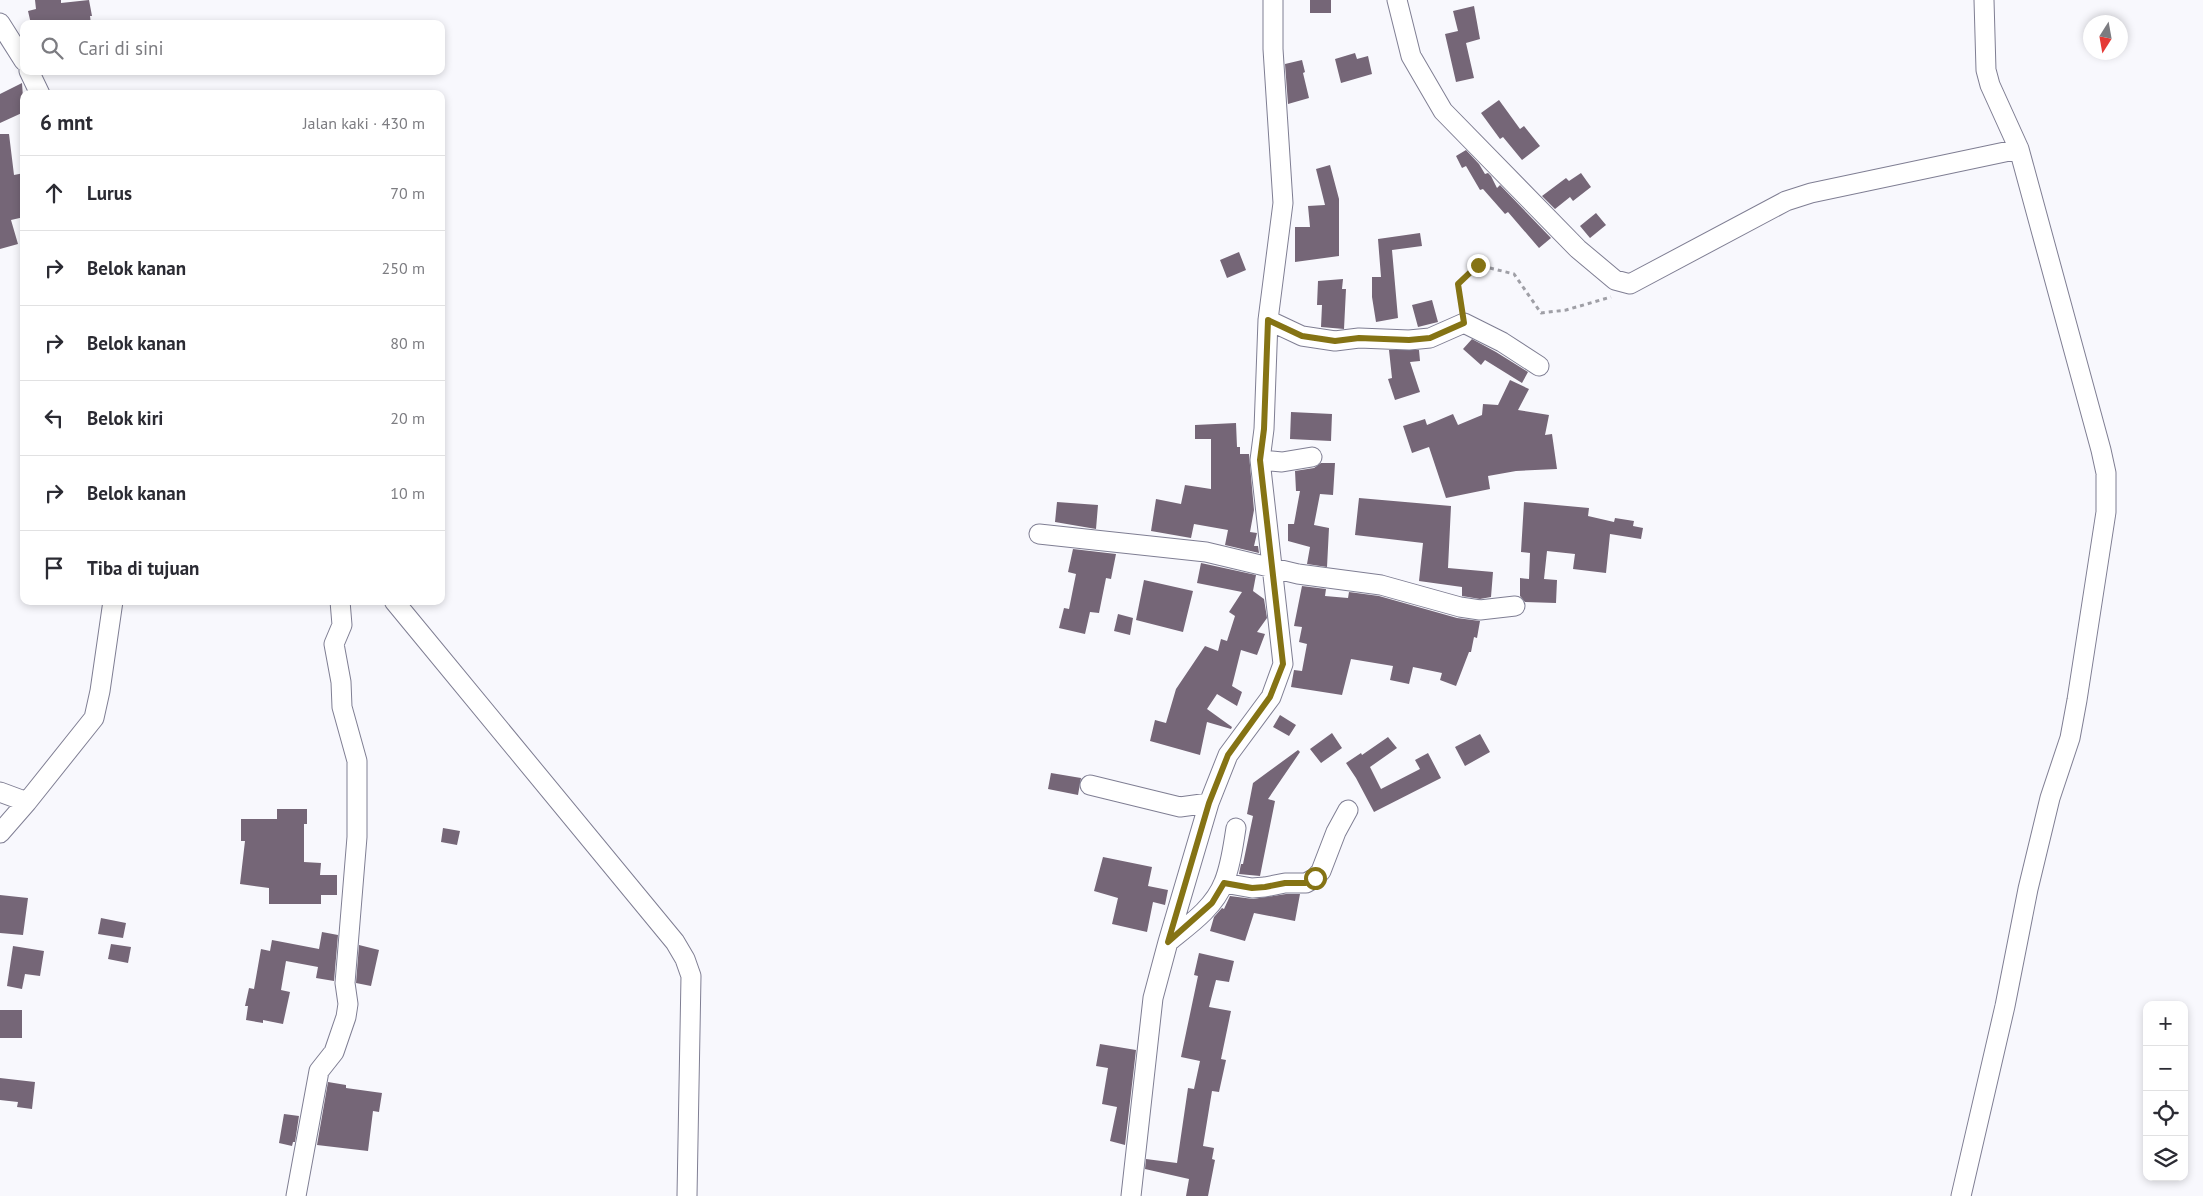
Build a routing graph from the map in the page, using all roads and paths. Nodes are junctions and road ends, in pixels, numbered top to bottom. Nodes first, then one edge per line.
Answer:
1 (1273, 0) edge
2 (1397, 0) edge
3 (1984, 0) edge
4 (0, 23) edge
5 (20, 55) edge
6 (31, 75) edge
7 (38, 90) edge
8 (2018, 149) junction
9 (1617, 296) dead end
10 (1268, 320) junction
11 (1464, 323) junction
12 (1538, 366) dead end
13 (1312, 457) dead end
14 (1260, 460) junction
15 (1039, 534) dead end
16 (1272, 569) junction
17 (112, 605) edge
18 (340, 605) edge
19 (397, 605) edge
20 (1515, 606) dead end
21 (1090, 785) dead end
22 (0, 792) edge
23 (28, 802) junction
24 (1209, 803) junction
25 (1348, 810) dead end
26 (1236, 828) dead end
27 (0, 833) edge
28 (1224, 883) junction
29 (1168, 942) junction
30 (296, 1196) edge
31 (687, 1196) edge
32 (1131, 1196) edge
33 (1961, 1196) edge

1 - 10 street
2 - 8 street
3 - 8 street
4 - 5 street
6 - 7 street
8 - 33 street
9 - 11 path
10 - 11 street
10 - 14 street
11 - 12 street
13 - 14 street
14 - 16 street
15 - 16 street
16 - 20 street
16 - 24 street
17 - 23 street
18 - 30 street
19 - 31 street
21 - 24 street
22 - 23 street
23 - 27 street
24 - 29 street
25 - 28 street
26 - 28 street
28 - 29 street
29 - 32 street

